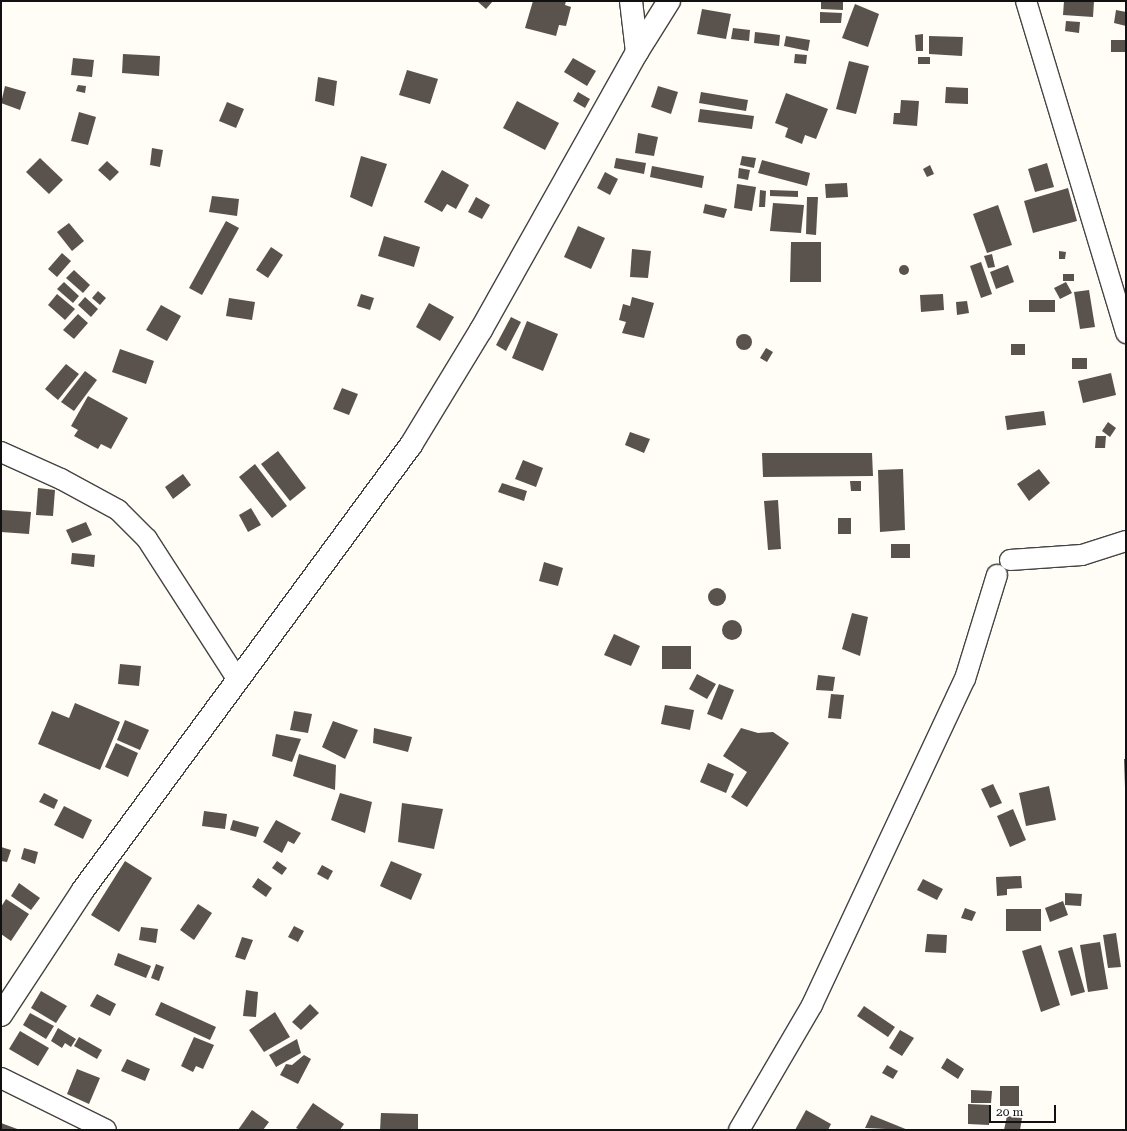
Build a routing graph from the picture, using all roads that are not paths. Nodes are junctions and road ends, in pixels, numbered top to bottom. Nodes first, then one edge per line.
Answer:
1 (631, 1) edge
2 (669, 1) edge
3 (1026, 1) edge
4 (637, 52) junction
5 (1126, 332) edge
6 (1, 452) edge
7 (1126, 541) edge
8 (1010, 560) dead end
9 (997, 575) dead end
10 (238, 680) junction
11 (1, 1015) edge
12 (1, 1078) edge
13 (106, 1130) edge
14 (739, 1130) edge

1 - 4 street
2 - 4 street
3 - 5 street
4 - 10 street
6 - 10 street
7 - 8 street
9 - 14 street
10 - 11 street
12 - 13 street

